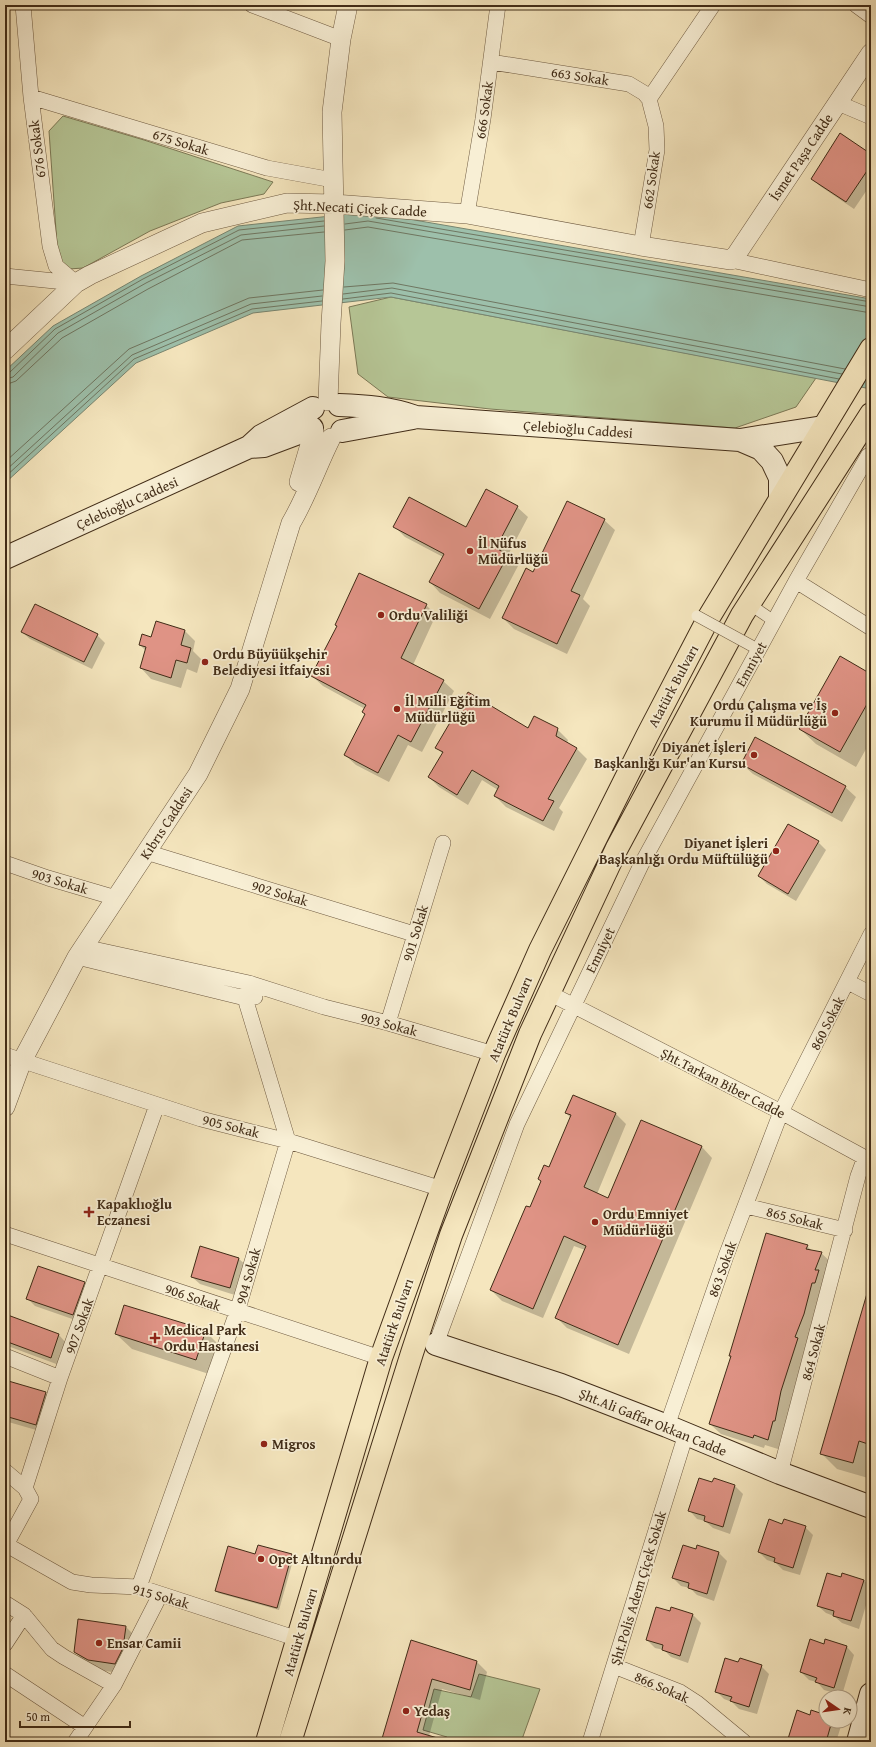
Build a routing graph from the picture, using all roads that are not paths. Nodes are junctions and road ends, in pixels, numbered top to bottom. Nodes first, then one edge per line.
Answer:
1 (23, 5) edge
2 (252, 5) edge
3 (348, 5) edge
4 (498, 5) edge
5 (713, 5) edge
6 (856, 5) edge
7 (871, 16) edge
8 (341, 39) junction
9 (871, 53) edge
10 (491, 62) junction
11 (31, 97) junction
12 (838, 103) junction
13 (651, 106) junction
14 (871, 117) edge
15 (334, 180) junction
16 (334, 204) junction
17 (467, 214) junction
18 (642, 246) junction
19 (731, 260) junction
20 (5, 276) edge
21 (76, 283) junction
22 (871, 290) edge
23 (871, 349) edge
24 (5, 350) edge
25 (871, 414) edge
26 (325, 420) junction
27 (823, 427) junction
28 (740, 440) junction
29 (871, 454) edge
30 (780, 498) junction
31 (5, 558) edge
32 (796, 581) junction
33 (749, 604) junction
34 (697, 616) dead end
35 (774, 621) junction
36 (871, 628) edge
37 (752, 646) dead end
38 (443, 843) dead end
39 (146, 852) junction
40 (5, 863) edge
41 (116, 898) junction
42 (414, 934) junction
43 (871, 934) edge
44 (81, 952) junction
45 (848, 982) junction
46 (248, 983) junction
47 (283, 994) junction
48 (548, 994) junction
49 (871, 994) edge
50 (245, 998) junction
51 (573, 1006) junction
52 (388, 1023) junction
53 (494, 1054) junction
54 (14, 1058) edge
55 (157, 1105) junction
56 (5, 1107) edge
57 (781, 1112) junction
58 (288, 1141) junction
59 (868, 1159) edge
60 (442, 1189) junction
61 (746, 1206) junction
62 (845, 1230) junction
63 (5, 1234) edge
64 (101, 1265) junction
65 (237, 1312) junction
66 (436, 1344) joint
67 (5, 1356) edge
68 (381, 1358) junction
69 (60, 1378) junction
70 (676, 1430) junction
71 (5, 1471) edge
72 (780, 1473) junction
73 (25, 1488) junction
74 (870, 1506) edge
75 (6, 1544) edge
76 (139, 1587) junction
77 (160, 1595) junction
78 (5, 1603) edge
79 (24, 1615) junction
80 (298, 1639) junction
81 (5, 1644) edge
82 (614, 1666) junction
83 (5, 1674) edge
84 (114, 1685) junction
85 (871, 1694) edge
86 (85, 1728) junction
87 (75, 1742) edge
88 (267, 1742) edge
89 (290, 1742) edge
90 (590, 1742) edge
91 (744, 1742) edge
92 (858, 1742) edge

1 - 11 street, 676 Sokak
2 - 8 street
3 - 8 street
4 - 10 street, 666 Sokak
5 - 13 street
6 - 7 street
8 - 15 street
9 - 12 street, İsmet Paşa Cadde
10 - 13 street, 663 Sokak
10 - 17 street, 666 Sokak
11 - 15 street, 675 Sokak
11 - 21 street, 676 Sokak
12 - 14 street
12 - 19 street, İsmet Paşa Cadde
13 - 18 street, 662 Sokak
15 - 16 street
16 - 17 street, Şht.Necati Çiçek Cadde
16 - 21 street, Şht.Necati Çiçek Cadde
16 - 26 street
17 - 18 street, Şht.Necati Çiçek Cadde
18 - 19 street, Şht.Necati Çiçek Cadde
19 - 22 street
20 - 21 street
21 - 24 street, Şht.Necati Çiçek Cadde
23 - 27 highway, Atatürk Bulvarı
25 - 33 highway, Atatürk Bulvarı
26 - 28 main road, Çelebioğlu Caddesi
26 - 31 main road, Çelebioğlu Caddesi
26 - 39 street, Kıbrıs Caddesi
27 - 28 main road
27 - 30 highway, Atatürk Bulvarı
28 - 30 main road
29 - 32 street, Emniyet
30 - 53 highway, Atatürk Bulvarı
32 - 35 street, Emniyet
32 - 36 street
33 - 35 street
33 - 48 highway, Atatürk Bulvarı
34 - 37 street, bridge
35 - 51 street, Emniyet
38 - 42 street, 901 Sokak
39 - 41 street, Kıbrıs Caddesi
39 - 42 street, 902 Sokak
40 - 41 street, 903 Sokak
41 - 44 street, Kıbrıs Caddesi
42 - 52 street, 901 Sokak
43 - 45 street, 860 Sokak
44 - 46 street, 903 Sokak
44 - 50 street, 903 Sokak
44 - 54 street, Kıbrıs Caddesi
45 - 49 street
45 - 57 street, 860 Sokak
46 - 47 street, 903 Sokak
46 - 50 street
47 - 50 street, 903 Sokak
47 - 52 street, 903 Sokak
48 - 51 street, Şht.Tarkan Biber Cadde
48 - 89 highway, Atatürk Bulvarı
50 - 58 street
51 - 57 street, Şht.Tarkan Biber Cadde
51 - 66 street, Emniyet
52 - 53 street, 903 Sokak
53 - 60 highway, Atatürk Bulvarı
54 - 55 street, 905 Sokak
54 - 56 street, Kıbrıs Caddesi
55 - 58 street, 905 Sokak
55 - 64 street, 907 Sokak
57 - 59 street, Şht.Tarkan Biber Cadde
57 - 61 street, 863 Sokak
58 - 60 street, 905 Sokak
58 - 65 street, 904 Sokak
59 - 62 street, 864 Sokak
60 - 68 highway, Atatürk Bulvarı
61 - 62 street, 865 Sokak
61 - 70 street, 863 Sokak
62 - 72 street, 864 Sokak
63 - 64 street, 906 Sokak
64 - 65 street, 906 Sokak
64 - 69 street, 907 Sokak
65 - 68 street, 906 Sokak
65 - 76 street, 904 Sokak
66 - 70 main road, Şht.Ali Gaffar Okkan Cadde
67 - 69 street
68 - 80 highway, Atatürk Bulvarı
69 - 73 street, 907 Sokak
70 - 72 main road, Şht.Ali Gaffar Okkan Cadde
70 - 82 street, Şht.Polis Adem Çiçek Sokak
71 - 73 street
72 - 74 main road, Şht.Ali Gaffar Okkan Cadde
73 - 75 street, 907 Sokak
75 - 76 street, 915 Sokak
76 - 77 street, 915 Sokak
77 - 80 street, 915 Sokak
77 - 84 street
78 - 79 street
79 - 81 street
79 - 84 street
80 - 88 highway, Atatürk Bulvarı
82 - 90 street, Şht.Polis Adem Çiçek Sokak
82 - 91 street, 866 Sokak
83 - 86 street
84 - 86 street
85 - 92 main road
86 - 87 street

